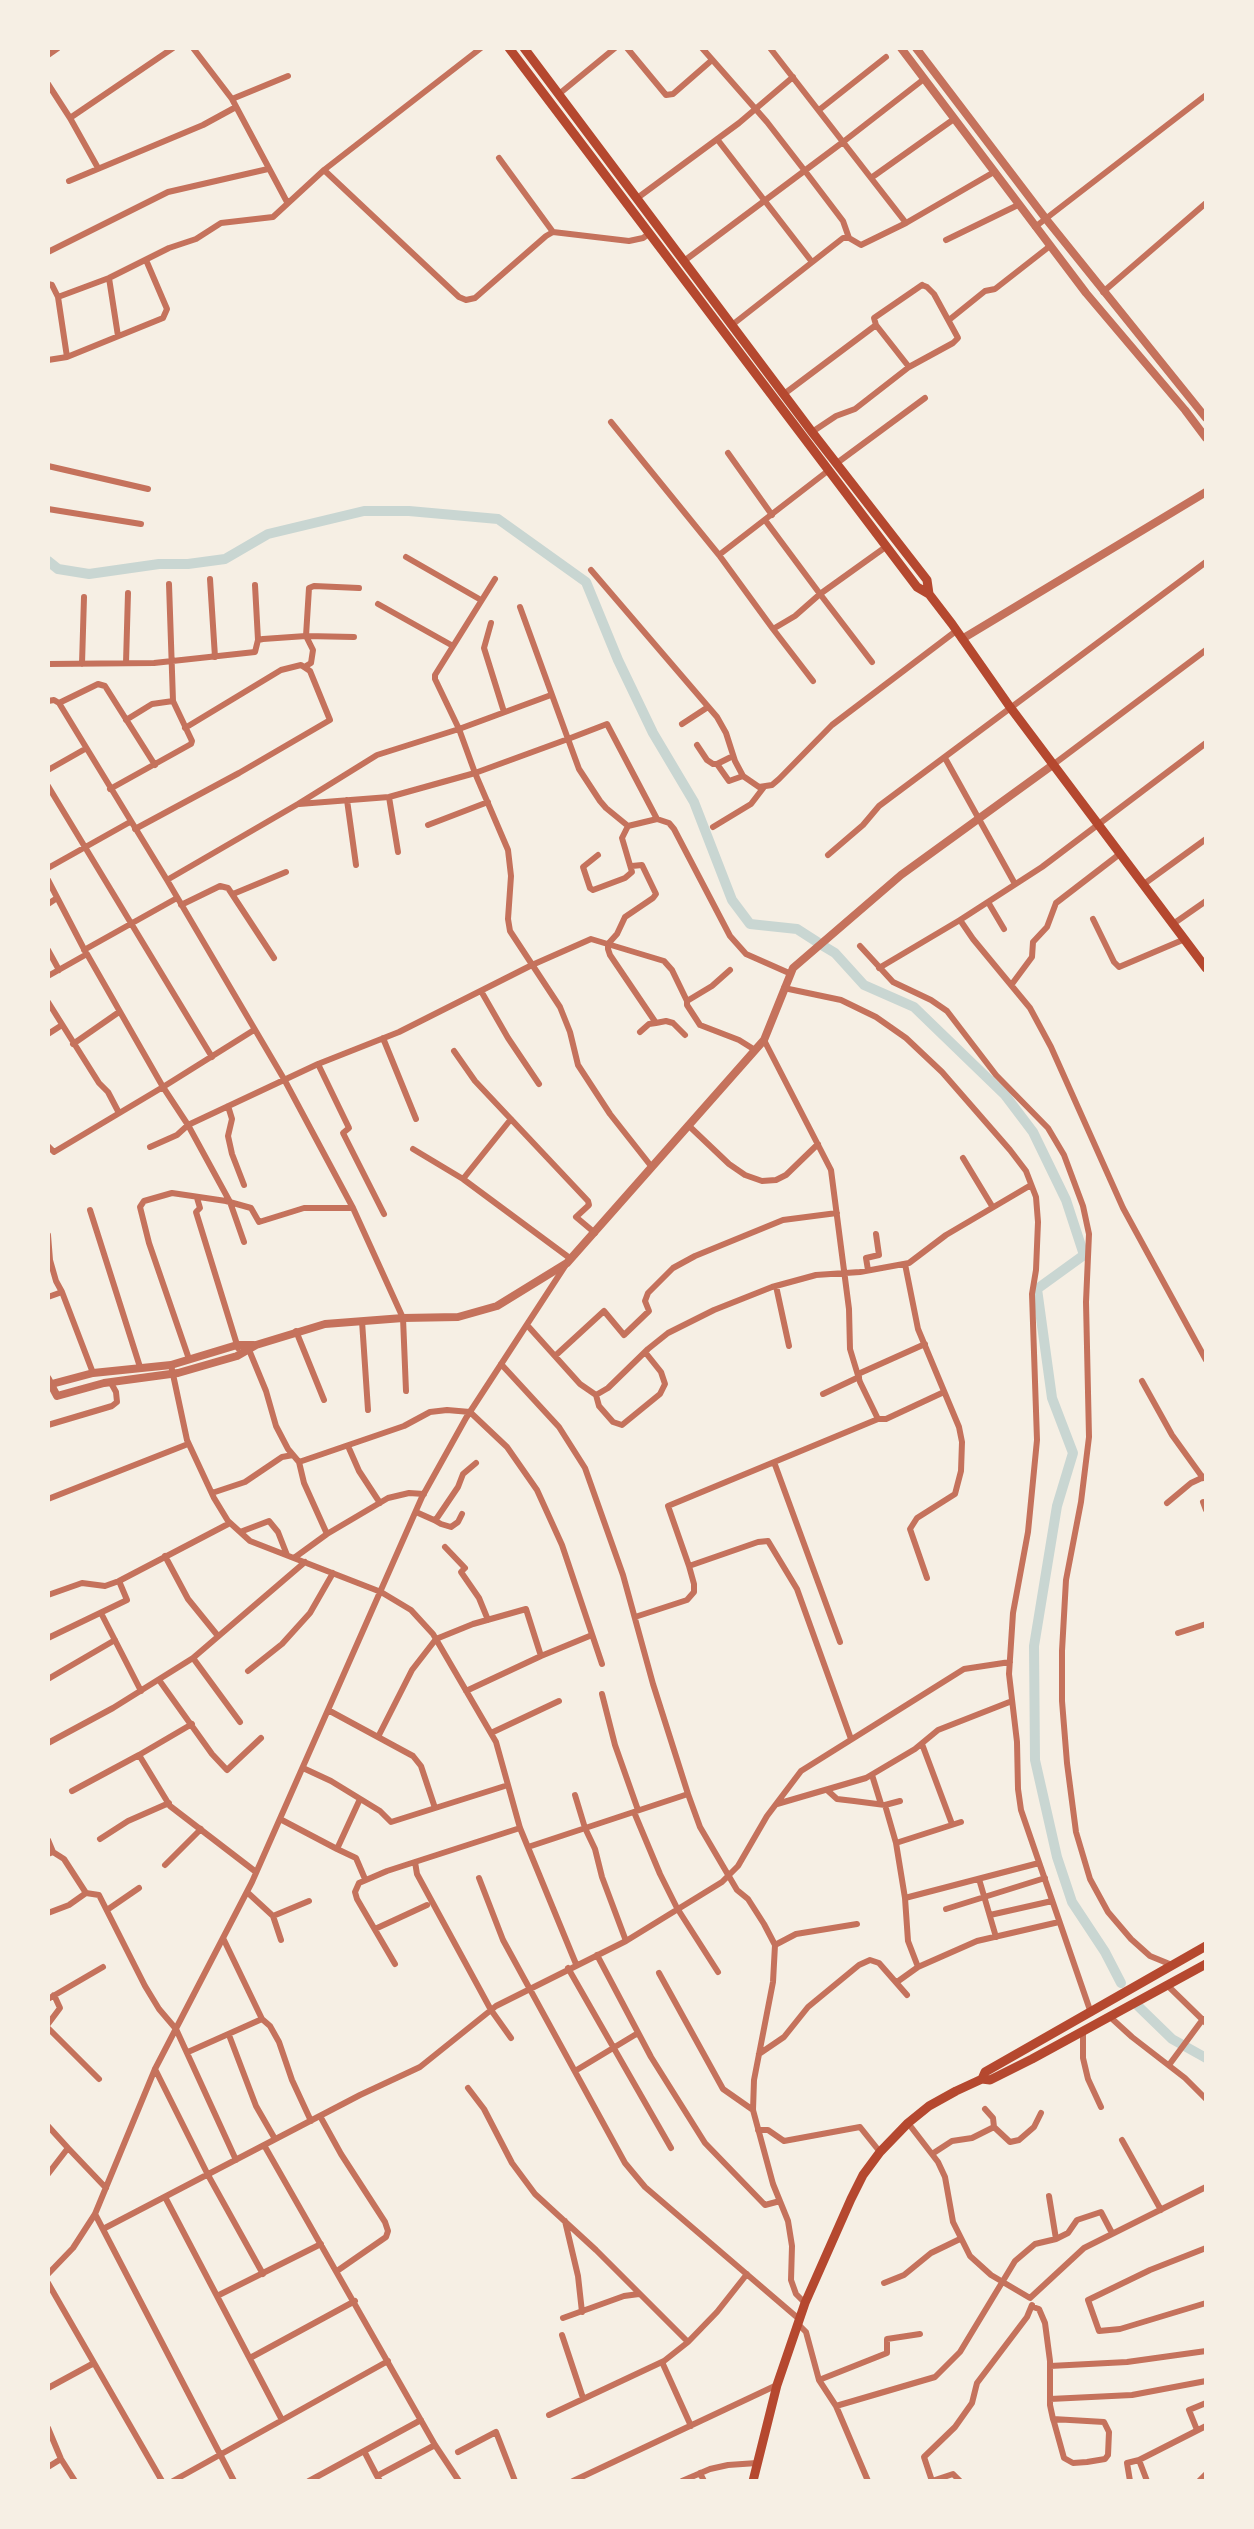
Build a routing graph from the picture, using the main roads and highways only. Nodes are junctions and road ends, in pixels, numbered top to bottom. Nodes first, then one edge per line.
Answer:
1 (509, 48) edge
2 (524, 48) edge
3 (697, 278) junction
4 (688, 285) junction
5 (929, 594) junction
6 (1206, 968) edge
7 (1206, 1946) edge
8 (1206, 1964) edge
9 (982, 2079) junction
10 (753, 2481) edge

1 - 4 main road
2 - 3 main road
3 - 4 main road
3 - 5 main road
4 - 5 main road
5 - 6 main road
7 - 9 main road
8 - 9 main road
9 - 10 main road

